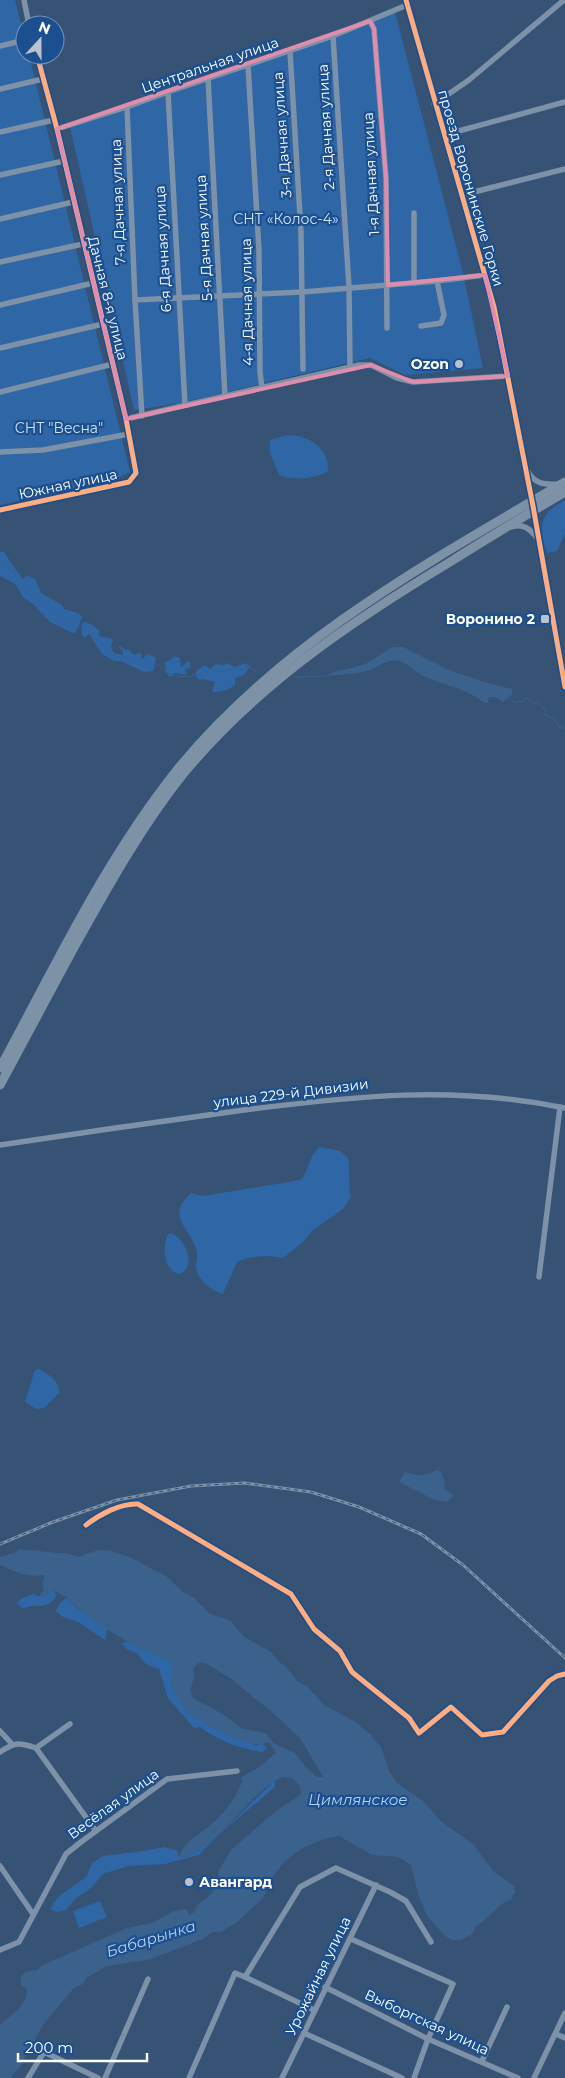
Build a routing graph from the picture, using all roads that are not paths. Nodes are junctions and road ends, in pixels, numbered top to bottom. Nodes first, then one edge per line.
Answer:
1 (24, 0) edge
2 (564, 0) edge
3 (407, 3) edge
4 (27, 15) edge
5 (370, 21) junction
6 (334, 36) junction
7 (15, 42) edge
8 (0, 46) edge
9 (290, 50) junction
10 (40, 65) edge
11 (248, 65) junction
12 (208, 78) junction
13 (43, 79) junction
14 (0, 89) edge
15 (168, 92) junction
16 (565, 102) edge
17 (434, 104) junction
18 (127, 107) junction
19 (54, 120) junction
20 (57, 129) junction
21 (0, 132) edge
22 (444, 135) junction
23 (64, 161) junction
24 (565, 169) edge
25 (0, 176) edge
26 (462, 195) junction
27 (73, 202) junction
28 (414, 213) dead end
29 (0, 219) edge
30 (83, 244) junction
31 (0, 262) edge
32 (486, 275) junction
33 (437, 281) junction
34 (93, 283) junction
35 (414, 283) junction
36 (388, 285) junction
37 (348, 287) junction
38 (302, 292) junction
39 (259, 294) junction
40 (178, 297) junction
41 (220, 297) junction
42 (135, 300) junction
43 (0, 305) edge
44 (103, 324) junction
45 (421, 326) dead end
46 (388, 328) dead end
47 (0, 348) edge
48 (113, 364) junction
49 (350, 368) junction
50 (303, 369) dead end
51 (508, 376) junction
52 (262, 388) junction
53 (0, 392) edge
54 (225, 396) junction
55 (185, 405) junction
56 (142, 416) junction
57 (126, 419) junction
58 (129, 434) junction
59 (0, 452) edge
60 (524, 465) junction
61 (136, 473) joint
62 (564, 486) edge
63 (533, 506) junction
64 (0, 510) edge
65 (504, 529) junction
66 (539, 540) junction
67 (565, 687) edge
68 (65, 964) junction
69 (1, 1065) edge
70 (0, 1085) edge
71 (0, 1093) edge
72 (563, 1107) edge
73 (0, 1141) edge
74 (21, 1142) junction
75 (0, 1145) edge
76 (539, 1277) dead end
77 (86, 1525) dead end
78 (565, 1674) edge
79 (70, 1724) dead end
80 (0, 1731) edge
81 (12, 1744) junction
82 (36, 1748) junction
83 (0, 1752) edge
84 (237, 1771) dead end
85 (96, 1831) junction
86 (0, 1866) edge
87 (376, 1885) junction
88 (33, 1914) junction
89 (351, 1938) junction
90 (431, 1942) dead end
91 (0, 1950) edge
92 (245, 1977) junction
93 (148, 1979) dead end
94 (325, 1987) junction
95 (507, 2007) dead end
96 (314, 2010) junction
97 (565, 2013) edge
98 (304, 2032) junction
99 (556, 2034) junction
100 (565, 2038) edge
101 (428, 2039) junction
102 (482, 2061) junction
103 (28, 2078) edge
104 (98, 2078) edge
105 (105, 2078) edge
106 (190, 2078) edge
107 (282, 2078) edge
108 (402, 2078) edge
109 (414, 2078) edge
110 (518, 2078) edge
111 (534, 2078) edge

1 - 4 street
2 - 17 street
3 - 5 street, Центральная улица
3 - 17 street, проезд Воронинские Горки
5 - 6 street, Центральная улица
5 - 36 street, 1-я Дачная улица
6 - 9 street, Центральная улица
6 - 37 street, 2-я Дачная улица
7 - 8 street
9 - 11 street, Центральная улица
9 - 38 street, 3-я Дачная улица
10 - 13 street, Дачная 8-я улица
11 - 12 street, Центральная улица
11 - 39 street, 4-я Дачная улица
12 - 15 street, Центральная улица
12 - 41 street, 5-я Дачная улица
13 - 14 street
13 - 19 street, Дачная 8-я улица
15 - 18 street, Центральная улица
15 - 40 street, 6-я Дачная улица
16 - 22 street
17 - 22 street, проезд Воронинские Горки
18 - 20 street, Центральная улица
18 - 42 street, 7-я Дачная улица
19 - 20 street, Дачная 8-я улица
19 - 21 street
20 - 23 street, Дачная 8-я улица
22 - 26 street, проезд Воронинские Горки
23 - 25 street
23 - 27 street, Дачная 8-я улица
24 - 26 street
26 - 32 street, проезд Воронинские Горки
27 - 29 street
27 - 30 street, Дачная 8-я улица
28 - 35 street
30 - 31 street
30 - 34 street, Дачная 8-я улица
32 - 33 street
32 - 51 street, проезд Воронинские Горки
33 - 35 street
33 - 45 street
34 - 43 street
34 - 44 street, Дачная 8-я улица
35 - 36 street
36 - 37 street
36 - 46 street, 1-я Дачная улица
37 - 38 street
37 - 49 street, 2-я Дачная улица
38 - 39 street
38 - 50 street, 3-я Дачная улица
39 - 41 street
39 - 52 street, 4-я Дачная улица
40 - 41 street
40 - 42 street
40 - 55 street, 6-я Дачная улица
41 - 54 street, 5-я Дачная улица
42 - 56 street, 7-я Дачная улица
44 - 47 street
44 - 48 street, Дачная 8-я улица
48 - 53 street
48 - 57 street, Дачная 8-я улица
49 - 51 street
49 - 52 street
51 - 60 street, проезд Воронинские Горки
52 - 54 street
54 - 55 street
55 - 56 street
56 - 57 street
57 - 58 street, Дачная 8-я улица
58 - 59 street
58 - 61 street, Дачная 8-я улица
60 - 62 street
60 - 63 street, проезд Воронинские Горки
61 - 64 street, Южная улица
62 - 63 highway
63 - 65 highway
63 - 66 street, проезд Воронинские Горки
63 - 69 highway
65 - 66 street
65 - 68 highway
66 - 67 street, проезд Воронинские Горки
68 - 70 highway
68 - 71 street
72 - 74 street, улица 229-й Дивизии
72 - 76 street
73 - 74 street
74 - 75 street
77 - 78 street
79 - 82 street
80 - 81 street
81 - 82 street
81 - 83 street
82 - 85 street
84 - 85 street, Весёлая улица
85 - 88 street, Весёлая улица
86 - 88 street
87 - 89 street, Урожайная улица
87 - 90 street
87 - 92 street
88 - 91 street, Весёлая улица
89 - 94 street, Урожайная улица
89 - 101 street
92 - 96 street
92 - 106 street
93 - 105 street
94 - 96 street, Урожайная улица
94 - 101 street, Выборгская улица
95 - 102 street
96 - 98 street, Урожайная улица
97 - 99 street
98 - 107 street, Урожайная улица
98 - 108 street
99 - 100 street
99 - 111 street
101 - 102 street, Выборгская улица
101 - 109 street
102 - 110 street, Выборгская улица
103 - 104 street

